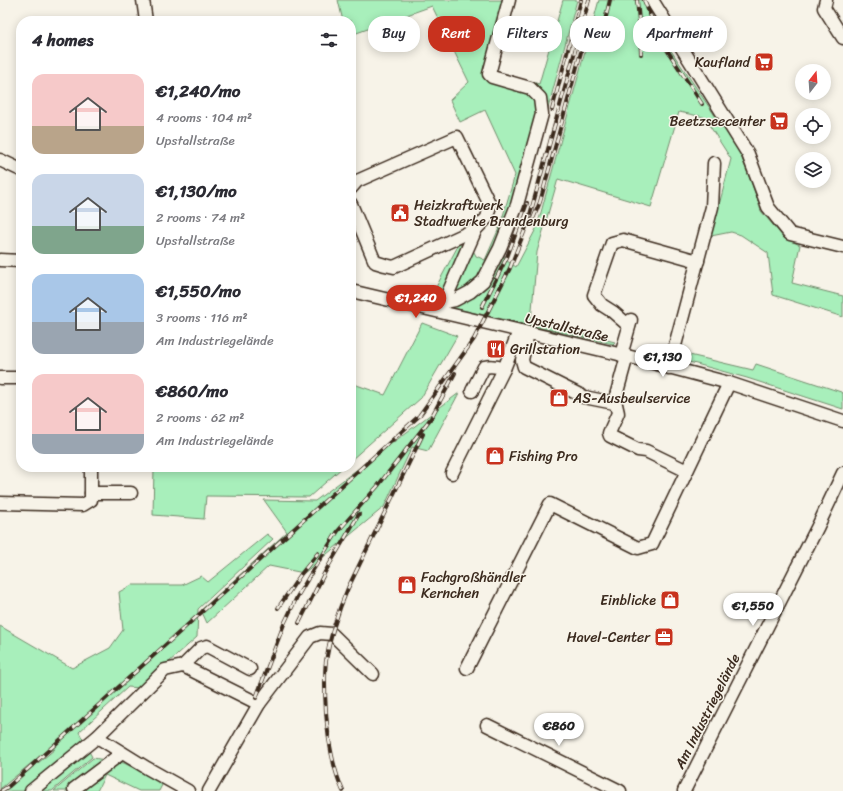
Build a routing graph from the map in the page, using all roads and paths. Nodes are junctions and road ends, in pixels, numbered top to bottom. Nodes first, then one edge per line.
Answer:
1 (143, 0) edge
2 (509, 0) edge
3 (652, 0) edge
4 (826, 0) edge
5 (145, 16) edge
6 (843, 38) edge
7 (0, 160) edge
8 (714, 163) dead end
9 (16, 168) edge
10 (356, 182) edge
11 (356, 216) edge
12 (476, 229) junction
13 (843, 247) edge
14 (0, 260) edge
15 (16, 261) edge
16 (698, 261) junction
17 (356, 292) edge
18 (445, 302) junction
19 (439, 313) junction
20 (523, 332) junction
21 (624, 356) junction
22 (670, 368) junction
23 (504, 369) junction
24 (0, 378) edge
25 (16, 378) edge
26 (728, 383) junction
27 (472, 391) dead end
28 (615, 400) junction
29 (843, 421) edge
30 (687, 471) junction
31 (91, 472) edge
32 (452, 473) dead end
33 (843, 473) edge
34 (91, 493) junction
35 (131, 493) dead end
36 (0, 503) edge
37 (183, 666) junction
38 (468, 668) dead end
39 (250, 669) dead end
40 (372, 674) dead end
41 (259, 704) junction
42 (487, 725) dead end
43 (97, 737) junction
44 (122, 753) junction
45 (74, 788) dead end
46 (31, 791) edge
47 (188, 791) edge
48 (209, 791) edge
49 (620, 791) edge
50 (684, 791) edge

1 - 5 street
2 - 18 street
3 - 13 street
4 - 6 street
7 - 9 street
8 - 16 street
10 - 12 street
11 - 12 street
12 - 18 street
14 - 15 street
16 - 21 street
16 - 22 street
17 - 19 street, Upstallstraße
18 - 19 street
19 - 20 street, Upstallstraße
20 - 21 street, Upstallstraße
20 - 23 street
20 - 28 street
21 - 22 street, Upstallstraße
21 - 28 street
22 - 26 street, Upstallstraße
23 - 27 street
23 - 32 street
24 - 25 street
26 - 29 street, Upstallstraße
26 - 30 street
28 - 30 street
30 - 38 street
31 - 34 street
33 - 50 street, Am Industriegelände
34 - 35 street
34 - 36 street
37 - 39 street
37 - 41 street
37 - 43 street
40 - 41 street
41 - 48 street
42 - 49 street
43 - 44 street
43 - 46 street
44 - 45 street
44 - 47 street

